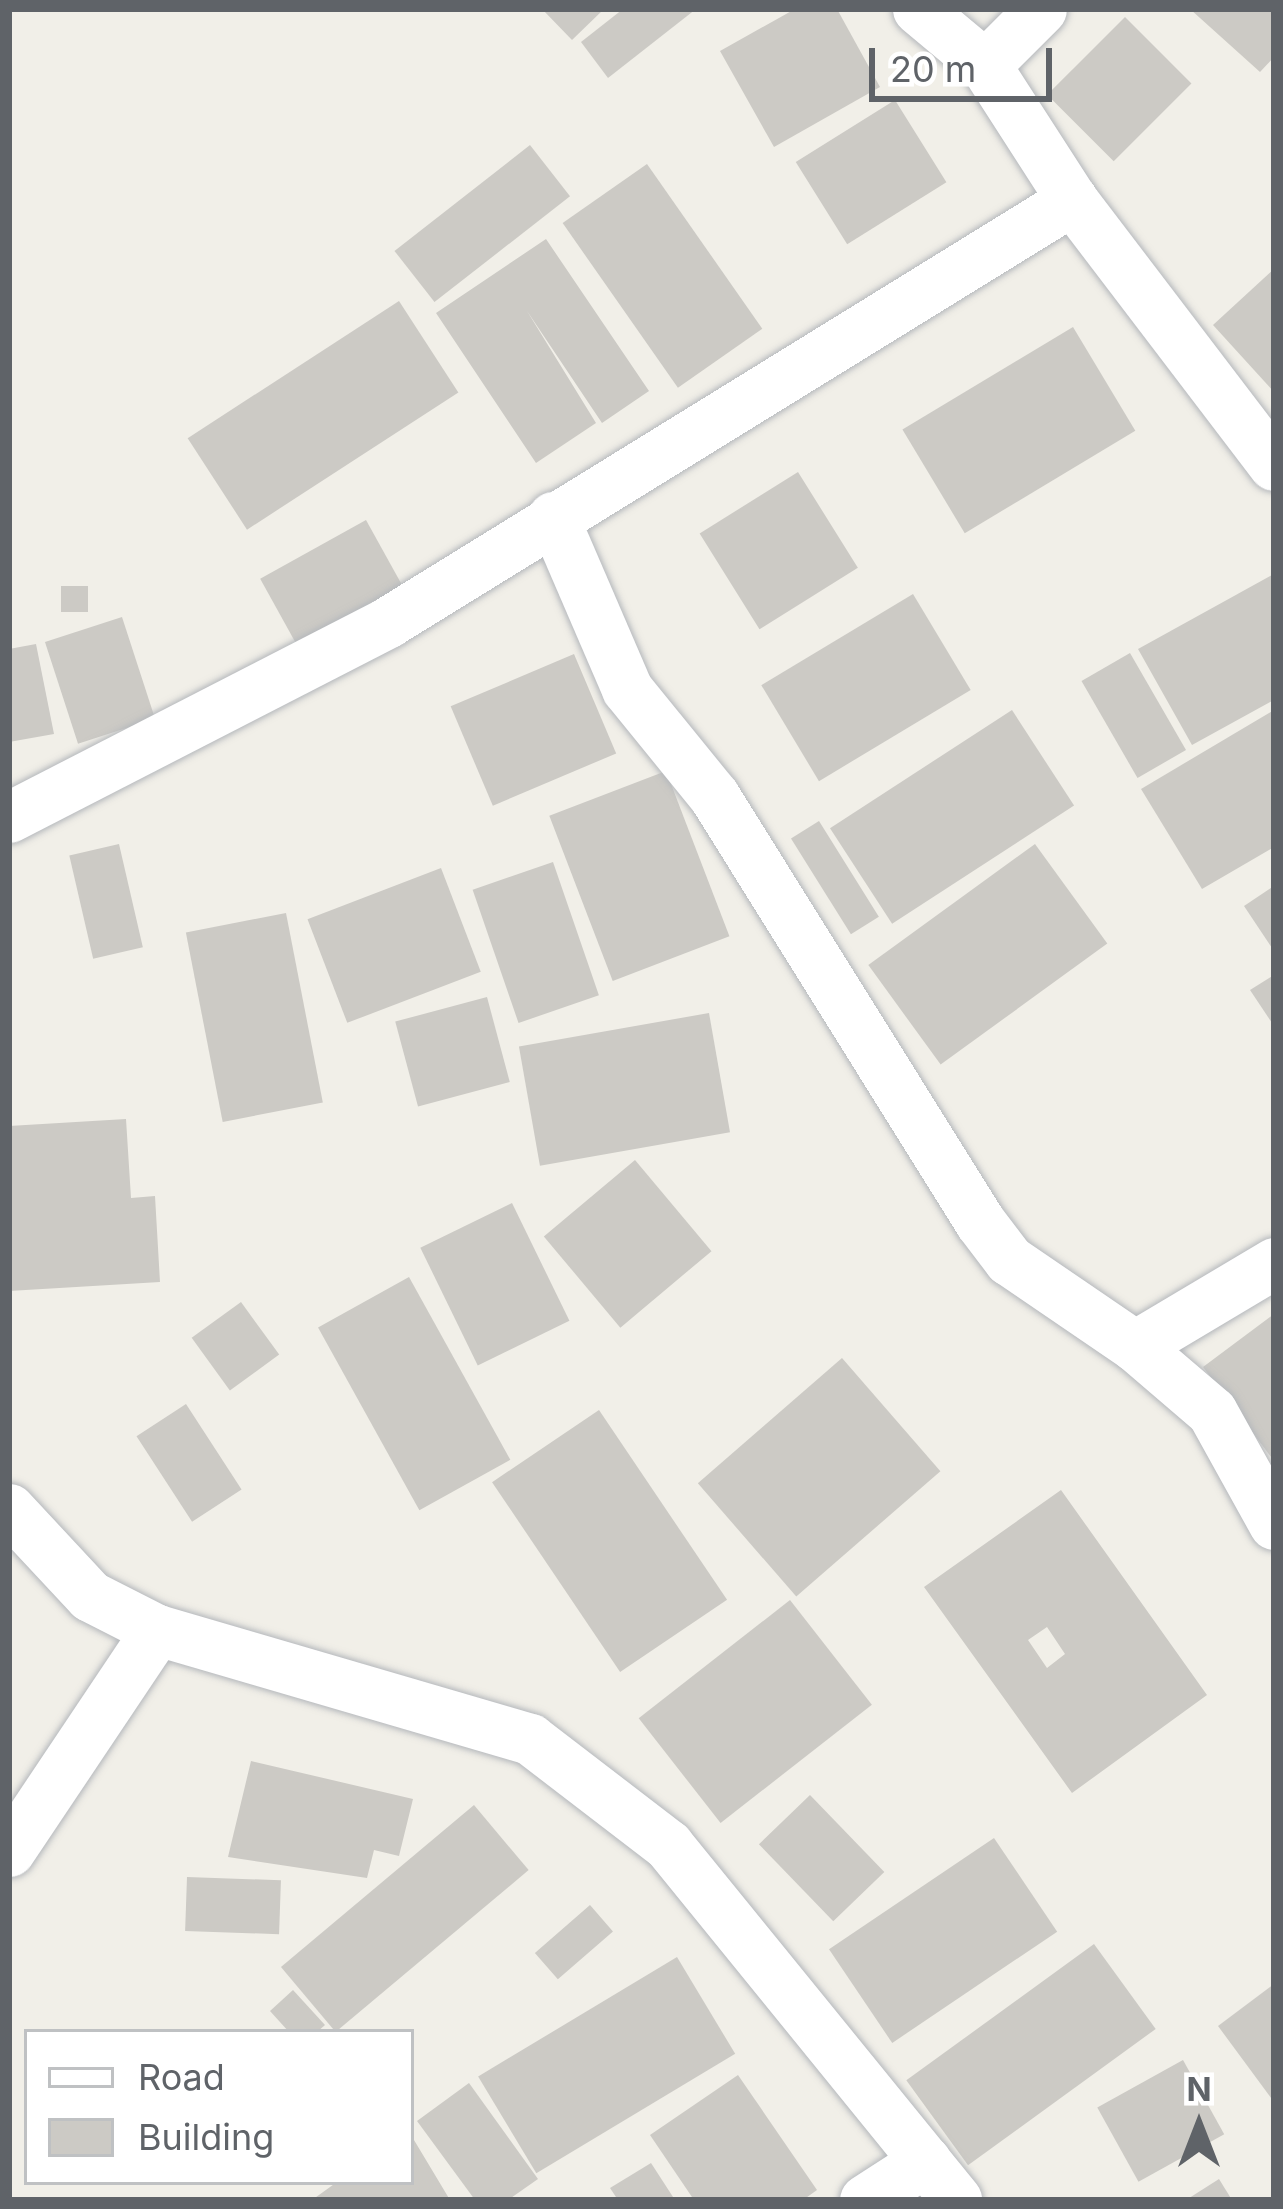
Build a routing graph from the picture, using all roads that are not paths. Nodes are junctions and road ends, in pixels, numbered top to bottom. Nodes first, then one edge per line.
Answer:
1 (918, 9) edge
2 (1041, 9) edge
3 (985, 65) junction
4 (1072, 200) junction
5 (1274, 465) edge
6 (553, 517) junction
7 (9, 817) edge
8 (1274, 1263) edge
9 (1136, 1346) junction
10 (9, 1508) edge
11 (1274, 1524) edge
12 (157, 1630) junction
13 (9, 1851) edge
14 (941, 2180) edge
15 (865, 2200) edge

1 - 3 street
2 - 3 street
3 - 4 street
4 - 5 street
4 - 6 street
6 - 7 street
6 - 9 street
8 - 9 street
9 - 11 street
10 - 12 street
12 - 13 street
12 - 14 street
14 - 15 street

